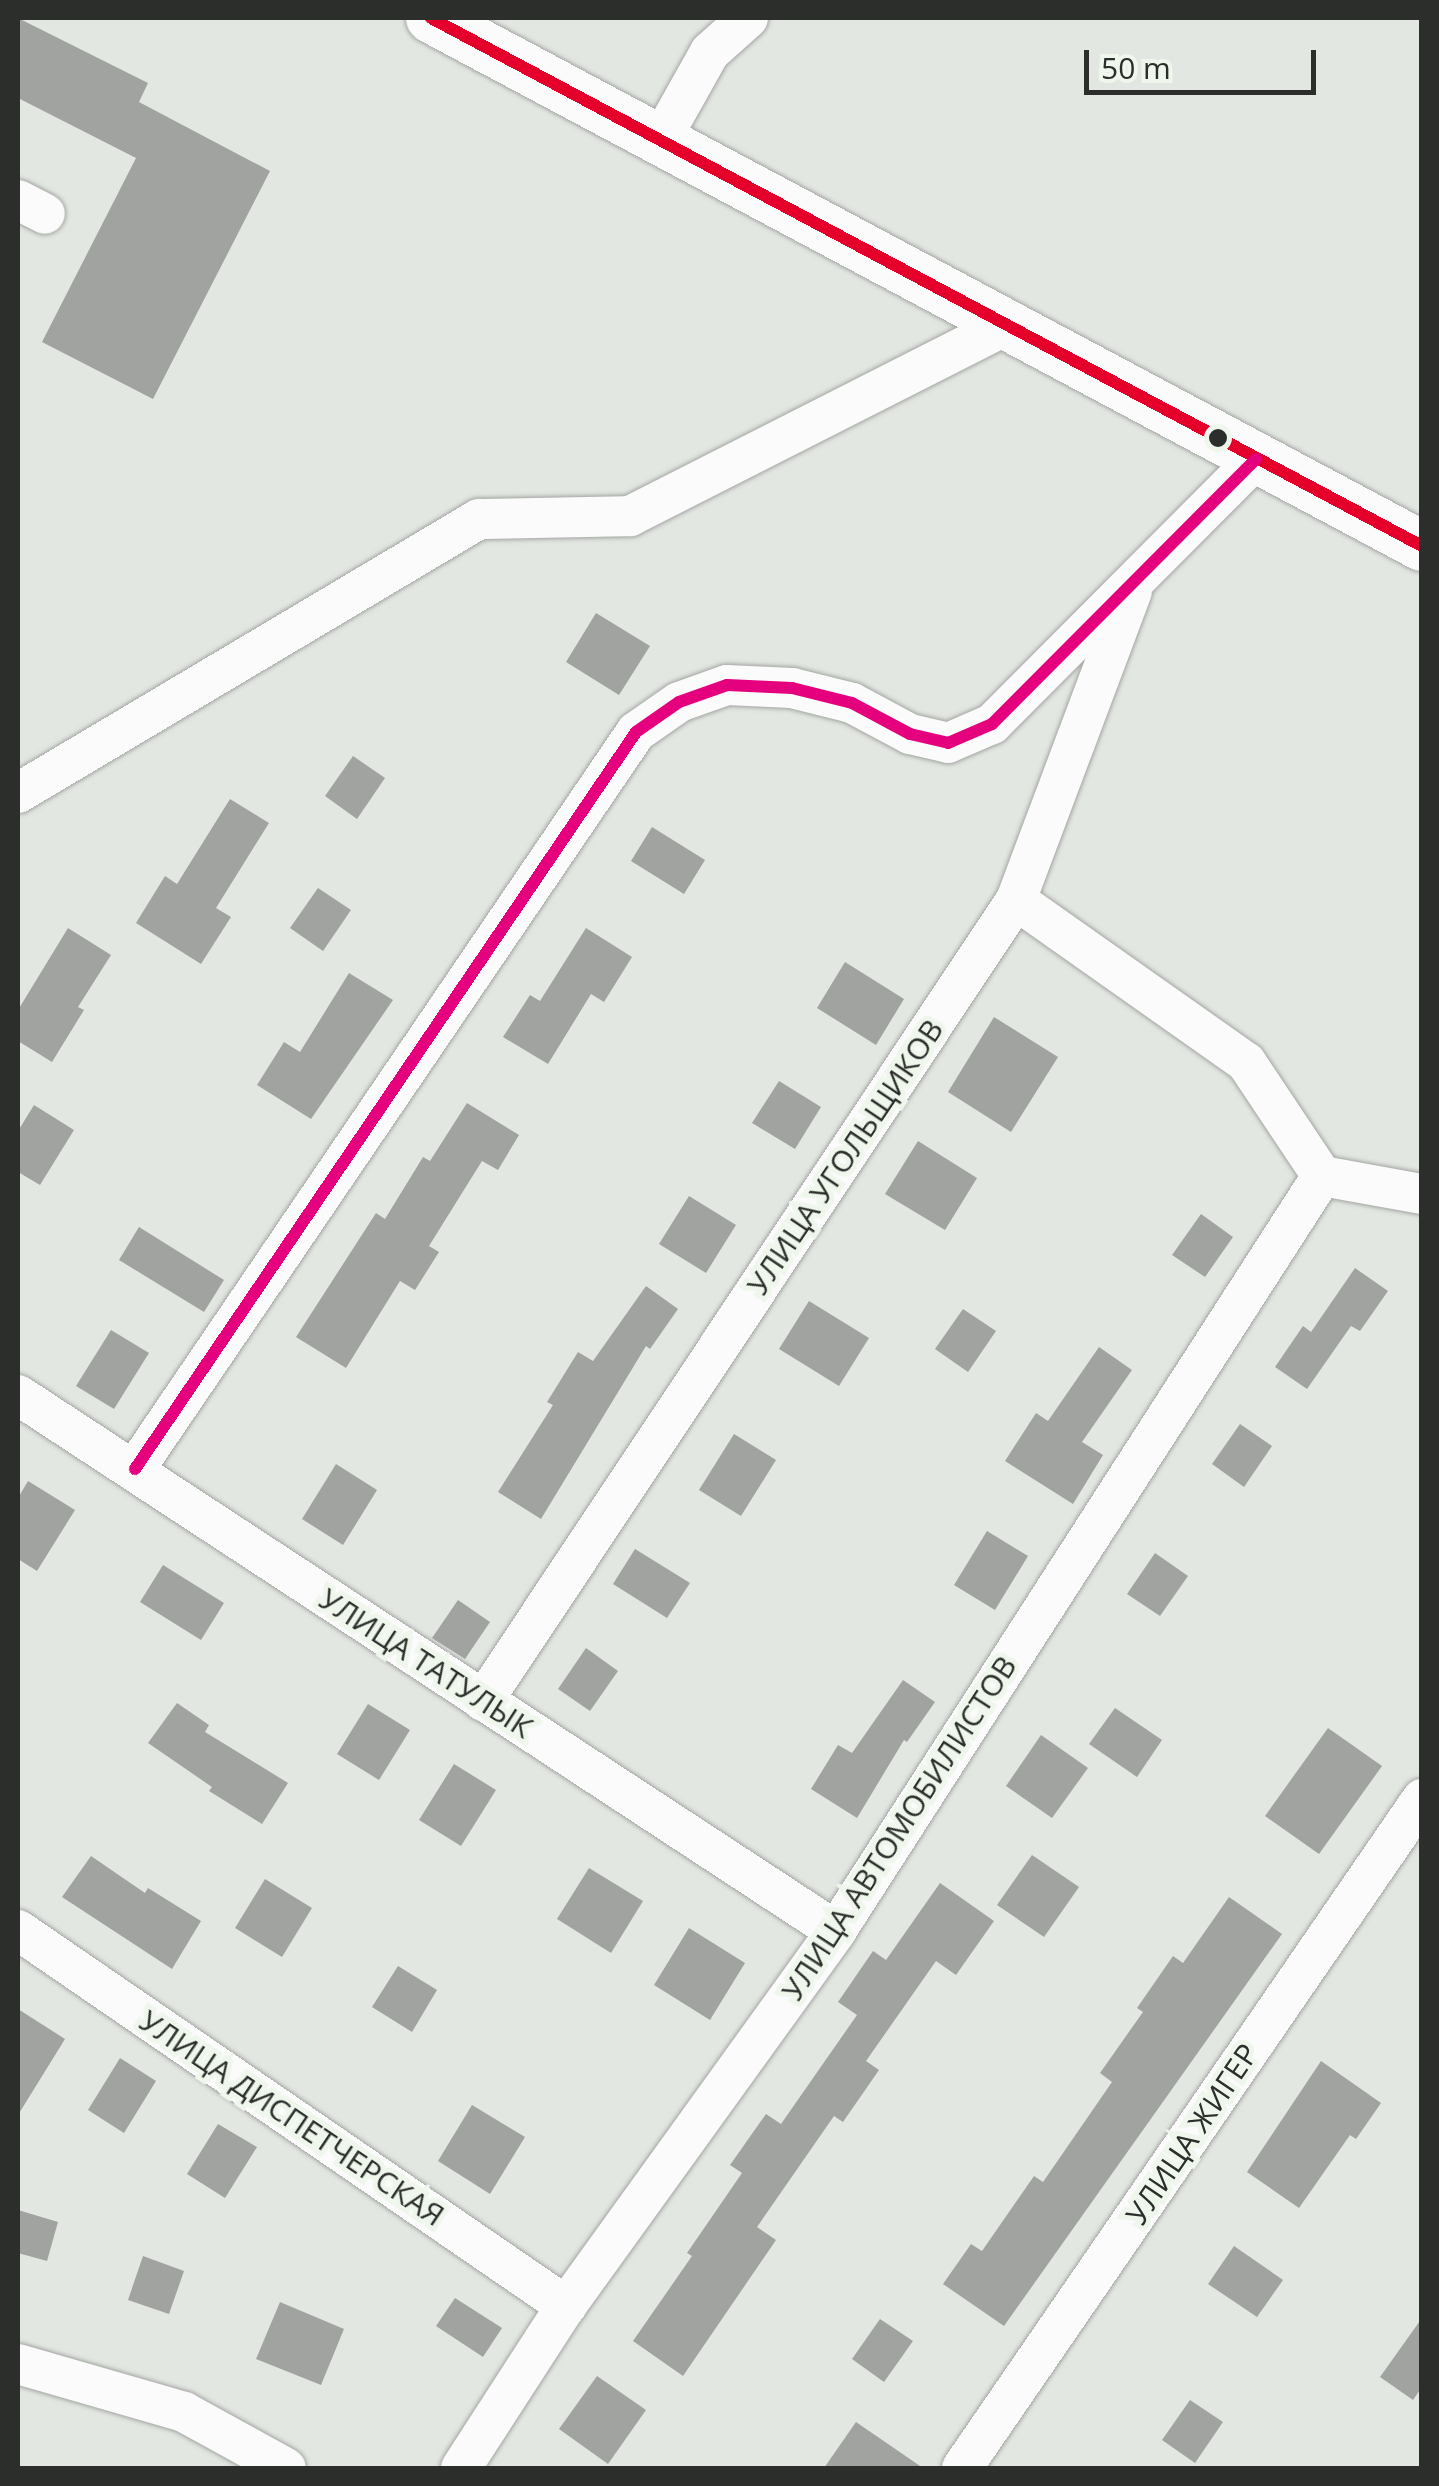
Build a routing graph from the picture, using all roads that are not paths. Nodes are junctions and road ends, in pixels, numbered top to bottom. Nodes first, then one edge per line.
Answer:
1 (431, 18) edge
2 (748, 18) edge
3 (660, 141) junction
4 (1004, 326) junction
5 (1256, 459) junction
6 (1422, 546) edge
7 (1138, 578) junction
8 (18, 793) edge
9 (1016, 900) junction
10 (1322, 1176) junction
11 (1422, 1194) edge
12 (18, 1395) edge
13 (135, 1470) junction
14 (483, 1701) junction
15 (1422, 1799) edge
16 (18, 1930) edge
17 (836, 1931) junction
18 (566, 2306) junction
19 (18, 2364) edge
20 (286, 2468) edge
21 (461, 2468) edge
22 (962, 2468) edge

1 - 3 main road
2 - 3 street
3 - 4 main road
4 - 5 main road
4 - 8 street
5 - 6 main road
5 - 7 street
7 - 9 street, УЛИЦА УГОЛЬЩИКОВ
7 - 13 street
9 - 10 street
9 - 14 street, УЛИЦА УГОЛЬЩИКОВ
10 - 11 street
10 - 17 street, УЛИЦА АВТОМОБИЛИСТОВ
12 - 13 street, УЛИЦА ТАТУЛЫК
13 - 14 street, УЛИЦА ТАТУЛЫК
14 - 17 street, УЛИЦА ТАТУЛЫК
15 - 22 street, УЛИЦА ЖИГЕР
16 - 18 street, УЛИЦА ДИСПЕТЧЕРСКАЯ
17 - 18 street, УЛИЦА АВТОМОБИЛИСТОВ
18 - 21 street, УЛИЦА АВТОМОБИЛИСТОВ
19 - 20 street

